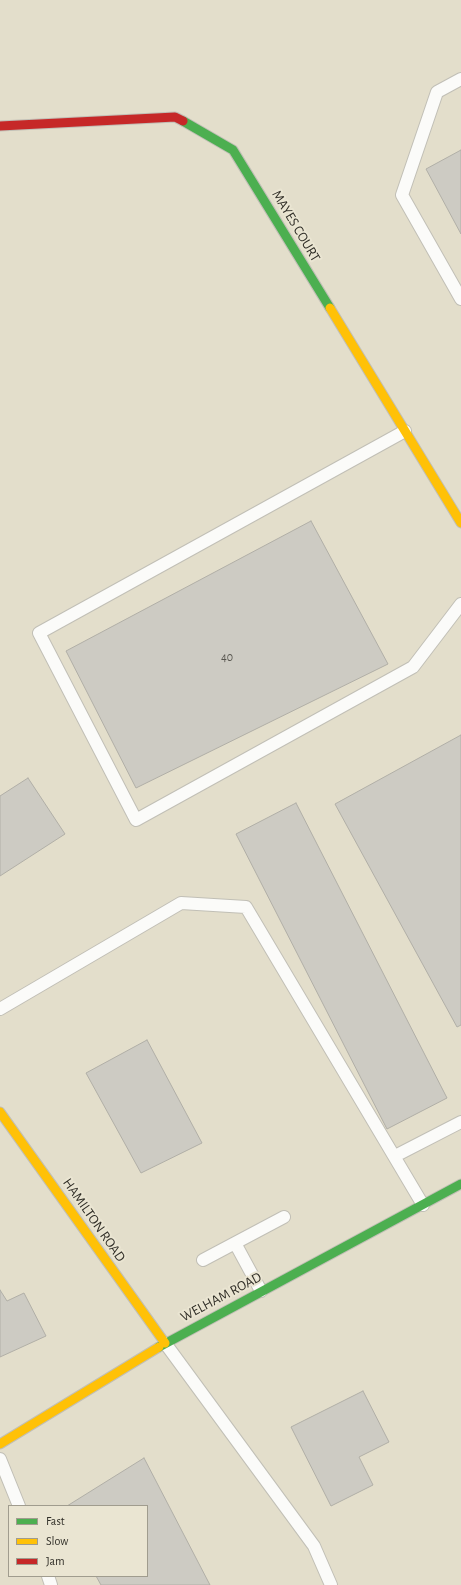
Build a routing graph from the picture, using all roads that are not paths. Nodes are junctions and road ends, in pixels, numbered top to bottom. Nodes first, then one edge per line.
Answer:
1 (461, 79) edge
2 (0, 126) edge
3 (461, 299) edge
4 (405, 431) junction
5 (461, 523) edge
6 (461, 604) edge
7 (0, 1009) edge
8 (0, 1112) edge
9 (461, 1122) edge
10 (395, 1156) junction
11 (461, 1184) edge
12 (423, 1205) junction
13 (284, 1217) dead end
14 (235, 1243) junction
15 (203, 1260) dead end
16 (261, 1291) junction
17 (165, 1343) junction
18 (0, 1444) edge
19 (0, 1459) edge
20 (19, 1505) edge
21 (331, 1585) edge

1 - 3 lane
2 - 4 street, MAYES COURT
4 - 5 street, MAYES COURT
4 - 6 lane
7 - 10 lane
8 - 17 street, HAMILTON ROAD
9 - 10 lane
10 - 12 lane
11 - 12 street, WELHAM ROAD
12 - 16 street, WELHAM ROAD
13 - 14 lane
14 - 15 lane
14 - 16 lane
16 - 17 street, WELHAM ROAD
17 - 18 street, WELHAM ROAD
17 - 21 lane
19 - 20 lane

